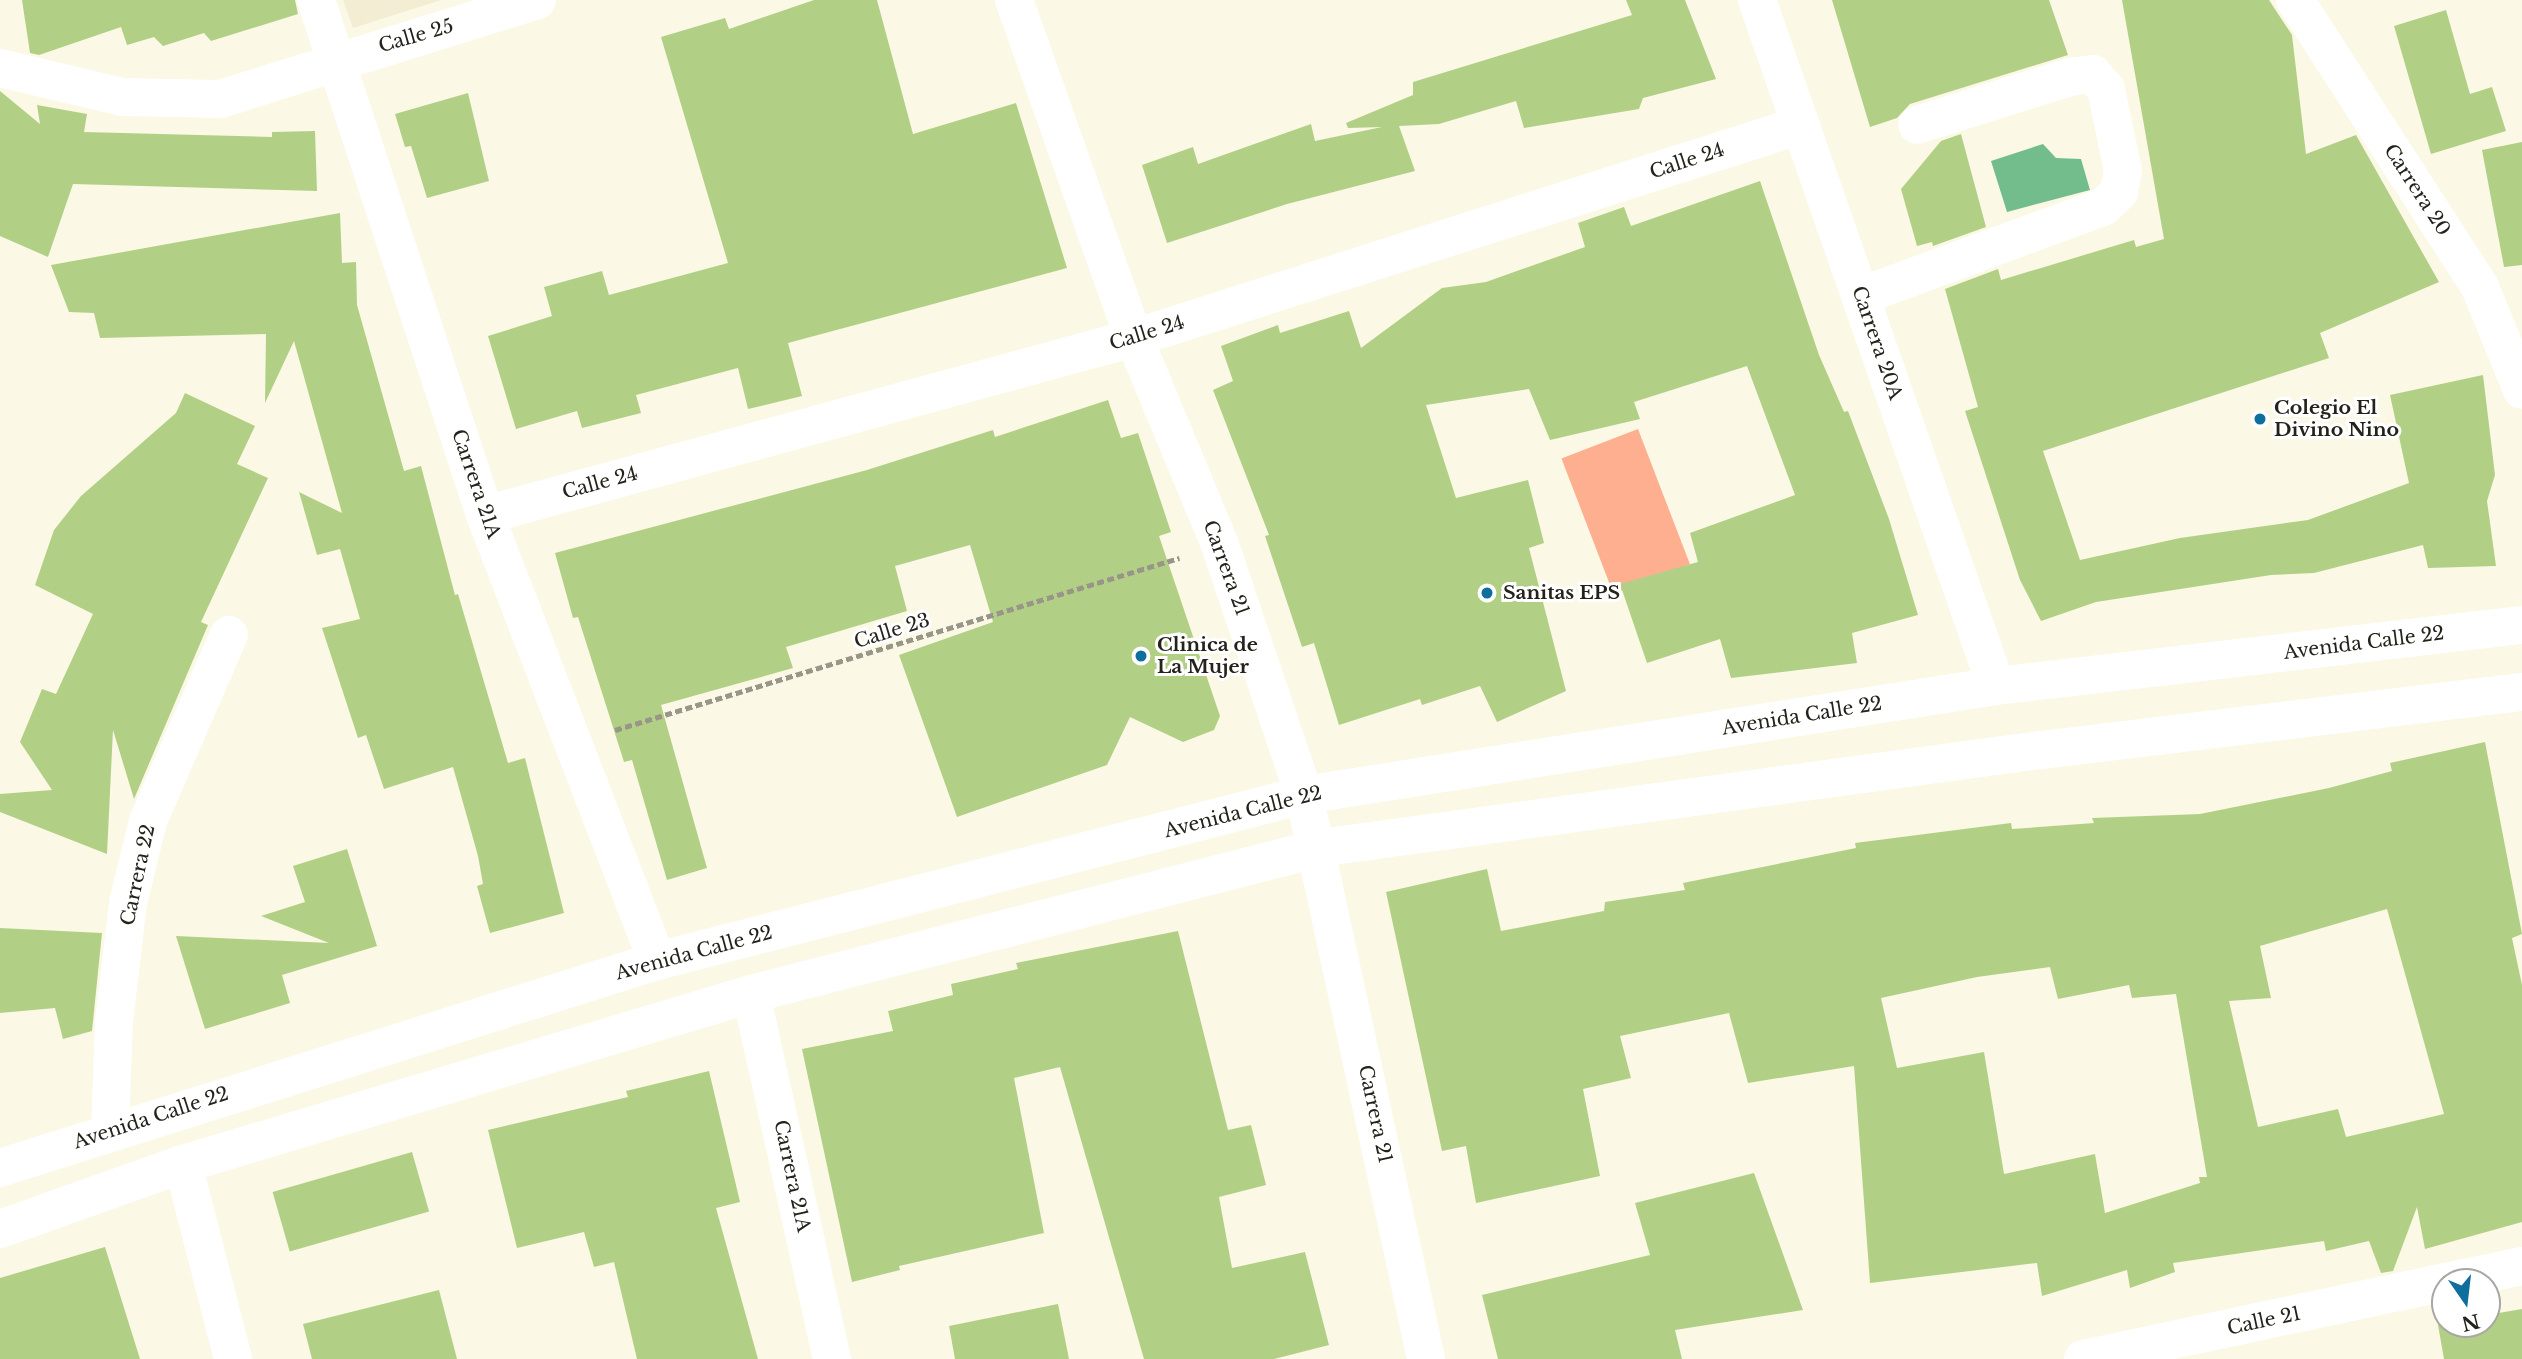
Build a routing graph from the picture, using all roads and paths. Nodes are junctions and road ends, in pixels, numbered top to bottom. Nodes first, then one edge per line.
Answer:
1 (316, 0) edge
2 (537, 0) edge
3 (1014, 0) edge
4 (1757, 0) edge
5 (2295, 0) edge
6 (336, 59) junction
7 (0, 68) edge
8 (1801, 125) junction
9 (1917, 125) dead end
10 (1861, 296) junction
11 (1134, 338) junction
12 (2522, 390) edge
13 (485, 515) junction
14 (1220, 545) junction
15 (2522, 625) edge
16 (229, 635) dead end
17 (1996, 686) junction
18 (2522, 692) edge
19 (572, 743) junction
20 (1304, 795) junction
21 (1319, 848) junction
22 (657, 961) junction
23 (751, 993) junction
24 (110, 1130) junction
25 (183, 1164) junction
26 (0, 1168) edge
27 (0, 1229) edge
28 (2522, 1266) edge
29 (2501, 1270) edge
30 (2431, 1285) edge
31 (233, 1359) edge
32 (832, 1359) edge
33 (1426, 1359) edge
34 (2083, 1359) edge

1 - 6 street, Carrera 21A
2 - 6 street, Calle 25
3 - 11 street, Carrera 21
4 - 8 street, Carrera 20A
5 - 12 street, Carrera 20
6 - 7 street, Calle 25
6 - 13 street, Carrera 21A
8 - 10 street, Carrera 20A
8 - 11 street, Calle 24
9 - 10 street
10 - 17 street, Carrera 20A
11 - 13 street, Calle 24
11 - 14 street, Carrera 21
13 - 19 street, Carrera 21A
14 - 19 path, Calle 23
14 - 20 street, Carrera 21
15 - 17 street, Avenida Calle 22
16 - 24 street, Carrera 22
17 - 20 street, Avenida Calle 22
18 - 21 street
19 - 22 street, Carrera 21A
20 - 21 street, Carrera 21
20 - 22 street, Avenida Calle 22
21 - 23 street
21 - 33 street, Carrera 21
22 - 24 street, Avenida Calle 22
23 - 25 street
23 - 32 street, Carrera 21A
24 - 26 street, Avenida Calle 22
25 - 27 street
25 - 31 street
28 - 29 street, Calle 21
30 - 34 street, Calle 21

